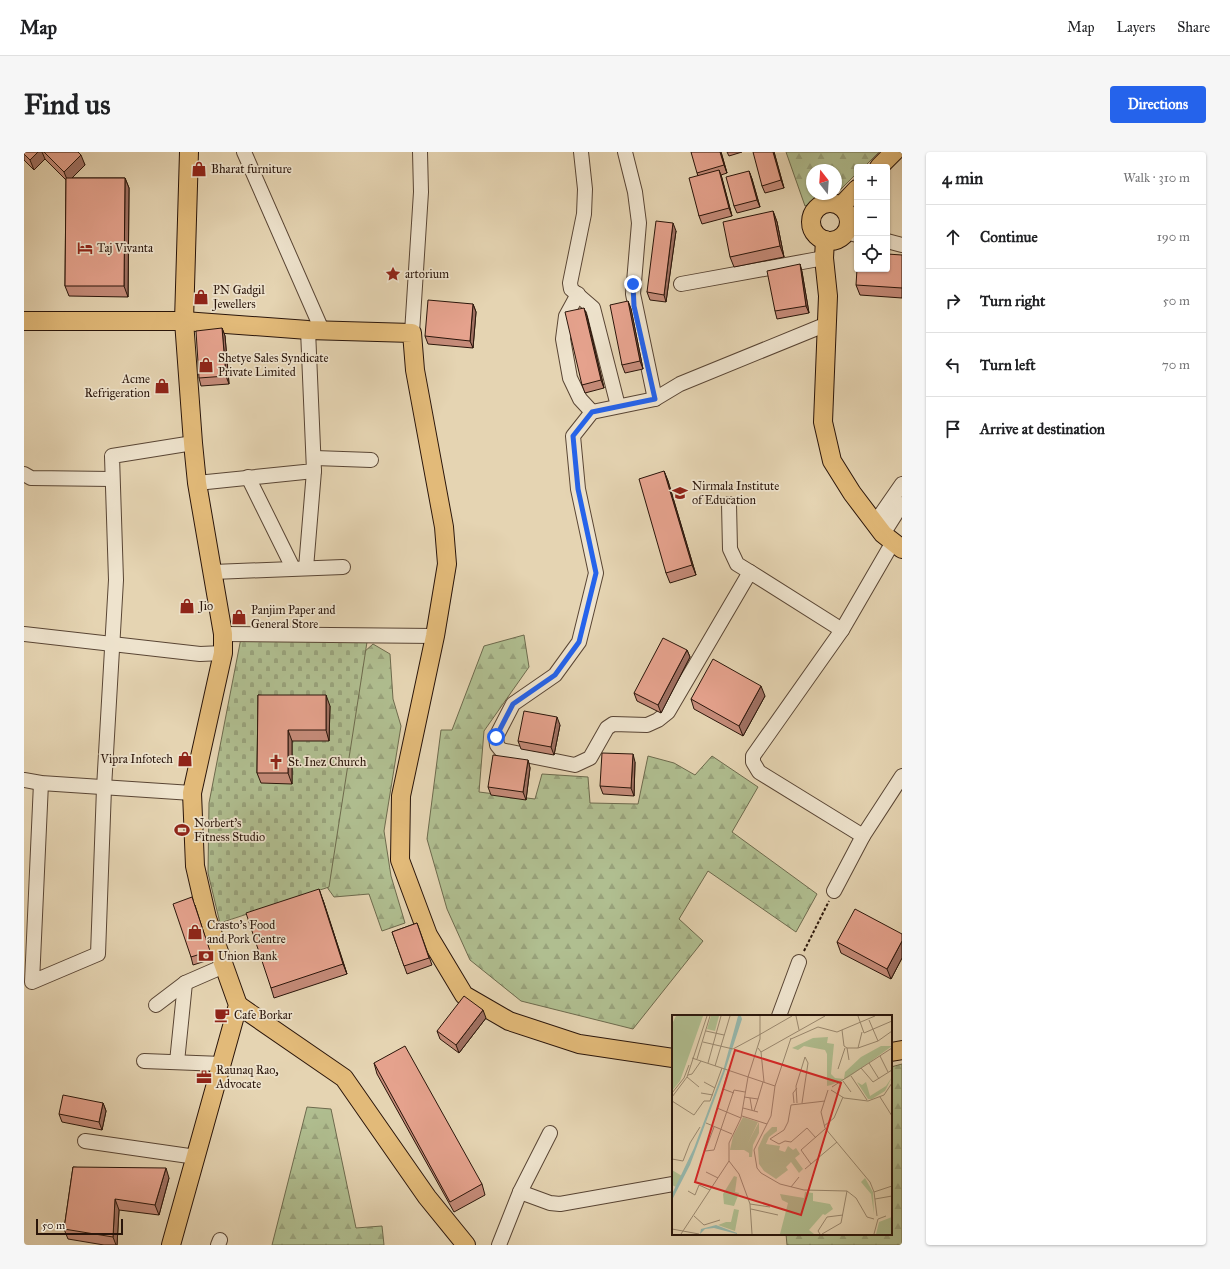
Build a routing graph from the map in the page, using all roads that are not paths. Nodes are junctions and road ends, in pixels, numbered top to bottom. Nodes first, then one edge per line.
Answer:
1 (189, 152) edge
2 (244, 152) edge
3 (420, 152) edge
4 (581, 152) edge
5 (625, 152) edge
6 (894, 152) edge
7 (882, 164) edge
8 (854, 192) edge
9 (841, 206) junction
10 (852, 233) edge
11 (890, 242) edge
12 (902, 244) edge
13 (825, 249) junction
14 (681, 284) dead end
15 (578, 294) junction
16 (24, 321) edge
17 (184, 321) junction
18 (827, 324) junction
19 (315, 330) junction
20 (412, 333) junction
21 (655, 399) junction
22 (618, 406) junction
23 (592, 412) junction
24 (193, 443) junction
25 (371, 460) dead end
26 (314, 465) junction
27 (24, 474) edge
28 (248, 477) junction
29 (112, 479) junction
30 (197, 483) junction
31 (902, 484) edge
32 (729, 504) dead end
33 (902, 504) edge
34 (888, 537) edge
35 (343, 567) dead end
36 (300, 568) junction
37 (213, 572) junction
38 (750, 572) junction
39 (842, 630) junction
40 (24, 634) edge
41 (223, 634) junction
42 (435, 636) junction
43 (112, 644) junction
44 (223, 653) junction
45 (902, 776) edge
46 (24, 780) edge
47 (41, 783) junction
48 (104, 788) junction
49 (192, 793) junction
50 (862, 836) junction
51 (834, 891) road end
52 (799, 962) road end
53 (224, 966) junction
54 (185, 983) junction
55 (156, 1005) dead end
56 (238, 1006) junction
57 (779, 1015) edge
58 (902, 1050) edge
59 (892, 1052) edge
60 (672, 1058) edge
61 (144, 1061) dead end
62 (177, 1062) junction
63 (222, 1064) junction
64 (550, 1133) dead end
65 (85, 1140) dead end
66 (196, 1157) junction
67 (672, 1184) edge
68 (520, 1192) junction
69 (171, 1245) edge
70 (466, 1245) edge
71 (498, 1245) edge

1 - 17 main road
2 - 19 street
3 - 20 street
4 - 15 street
5 - 21 street
6 - 7 main road
8 - 9 main road
9 - 10 main road
9 - 13 main road
10 - 13 main road
11 - 12 street
13 - 14 street
13 - 18 main road
15 - 22 street
15 - 23 street
16 - 17 main road
17 - 19 main road
17 - 24 main road
18 - 21 street
18 - 34 main road
19 - 20 main road
19 - 26 street
20 - 42 main road
21 - 22 street
22 - 23 street
23 - 38 street
24 - 29 street
24 - 30 main road
25 - 26 street
26 - 28 street
26 - 36 street
27 - 29 street
28 - 30 street
28 - 36 street
29 - 43 street
30 - 37 main road
31 - 34 street
32 - 38 street
33 - 34 street
34 - 39 street
35 - 36 street
36 - 37 street
37 - 41 main road
38 - 39 street
39 - 50 street
40 - 43 street
41 - 42 street
41 - 44 main road
42 - 60 main road
43 - 44 street
43 - 48 street
44 - 49 main road
45 - 50 street
46 - 47 street
47 - 48 street
47 - 48 street
48 - 49 street
49 - 53 main road
50 - 51 street
52 - 57 street
53 - 54 street
53 - 56 main road
54 - 55 street
54 - 62 street
56 - 63 main road
56 - 70 main road
58 - 59 main road
61 - 62 street
62 - 63 street
63 - 66 main road
64 - 68 street
65 - 66 street
66 - 69 main road
67 - 68 street
68 - 71 street

